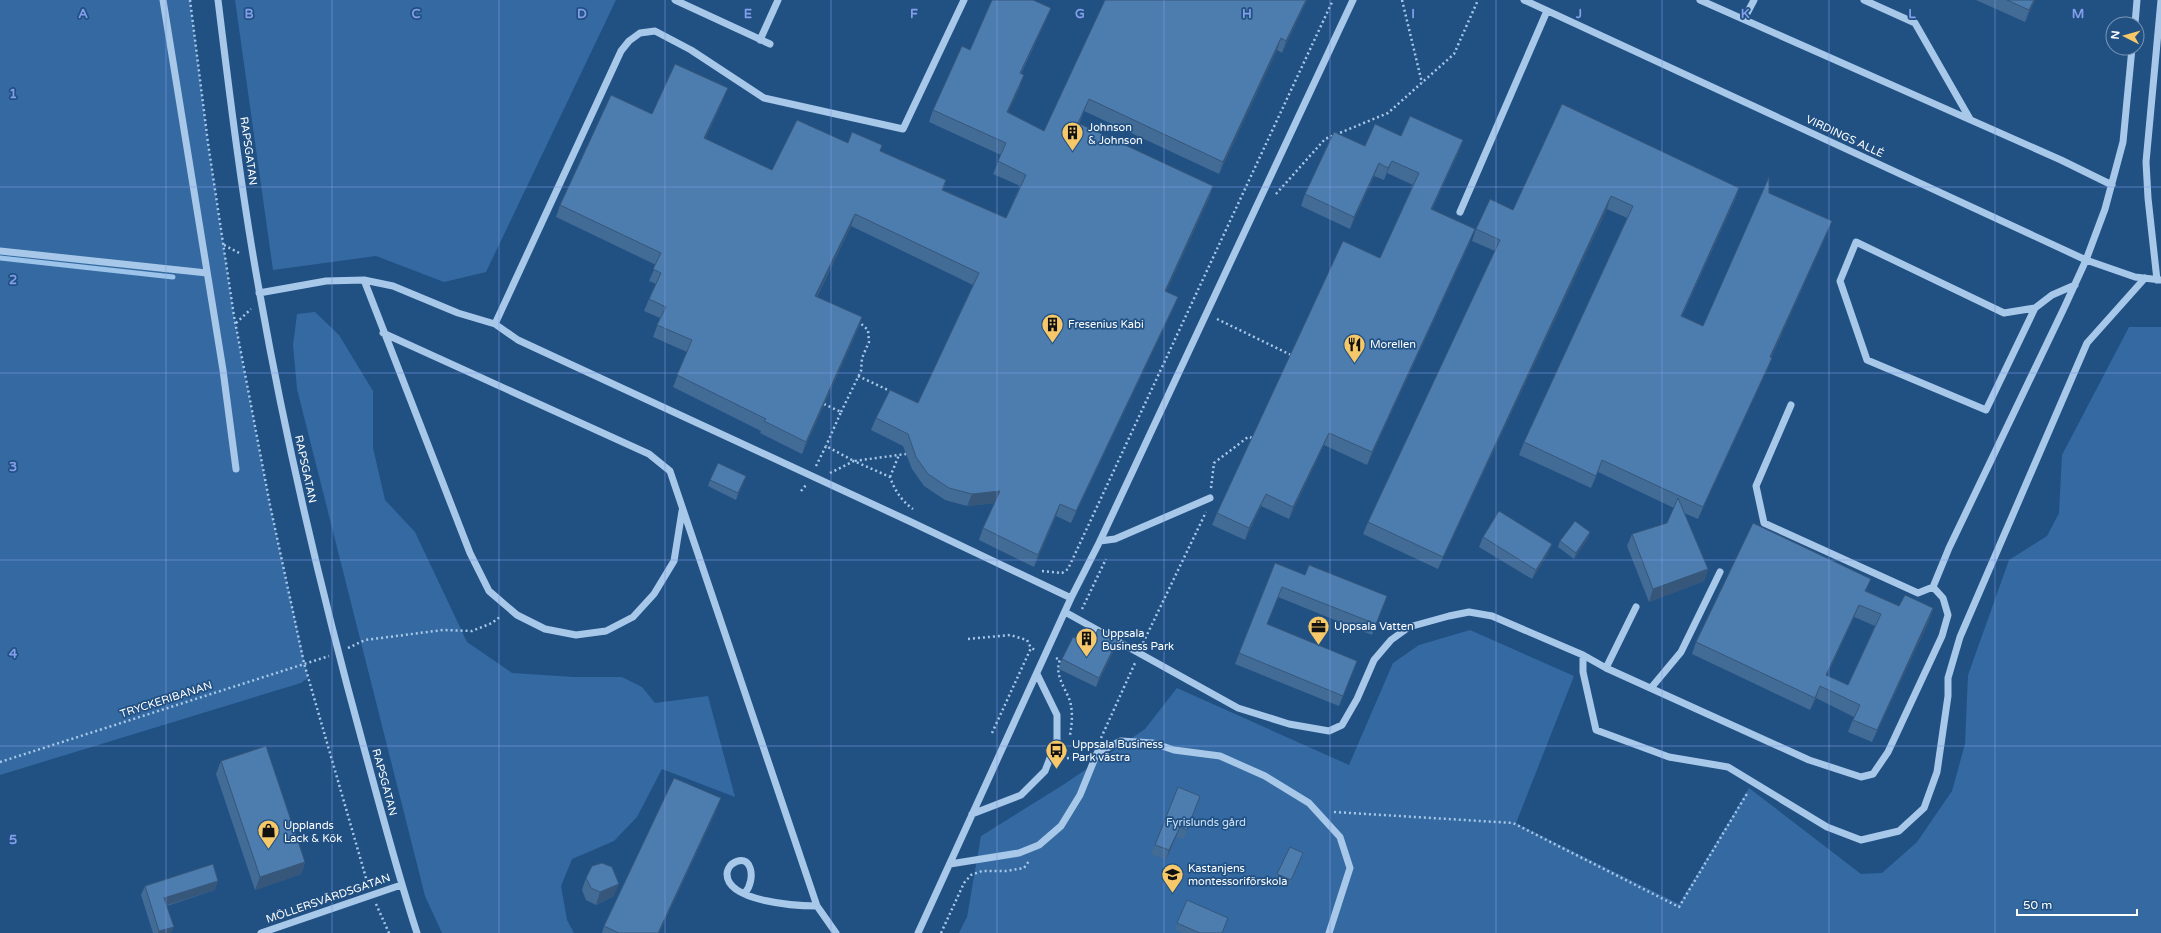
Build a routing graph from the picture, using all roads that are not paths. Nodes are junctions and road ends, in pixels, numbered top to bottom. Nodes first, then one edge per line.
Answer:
1 (163, 0) edge
2 (218, 0) edge
3 (675, 0) edge
4 (778, 0) edge
5 (964, 0) edge
6 (1353, 0) edge
7 (1524, 0) edge
8 (1700, 0) edge
9 (1754, 0) edge
10 (1864, 0) edge
11 (2137, 0) edge
12 (2161, 0) edge
13 (1547, 11) junction
14 (2135, 16) edge
15 (1744, 19) junction
16 (760, 40) junction
17 (770, 44) dead end
18 (2131, 56) edge
19 (1970, 119) junction
20 (2112, 185) junction
21 (1460, 212) dead end
22 (0, 251) edge
23 (2086, 260) junction
24 (207, 273) junction
25 (2144, 278) junction
26 (364, 280) junction
27 (2159, 280) edge
28 (2075, 285) junction
29 (260, 297) junction
30 (2035, 308) junction
31 (496, 324) junction
32 (383, 334) junction
33 (1791, 405) dead end
34 (236, 469) dead end
35 (1210, 498) road end
36 (682, 508) junction
37 (1100, 541) junction
38 (1720, 572) dead end
39 (1933, 587) junction
40 (1071, 598) junction
41 (1636, 607) dead end
42 (1066, 612) junction
43 (1583, 655) junction
44 (1606, 668) junction
45 (1037, 674) junction
46 (1651, 688) junction
47 (972, 814) junction
48 (950, 864) junction
49 (401, 885) junction
50 (745, 893) junction
51 (817, 906) junction
52 (262, 933) edge
53 (417, 933) edge
54 (836, 933) edge
55 (918, 933) edge
56 (1329, 933) edge

1 - 24 street
2 - 29 street, RAPSGATAN
3 - 16 street
4 - 16 street
5 - 31 street
6 - 37 street
7 - 13 street, VIRDINGS ALLÉ
8 - 15 street
9 - 15 street
10 - 19 street
11 - 14 street
12 - 27 street
13 - 21 street
13 - 23 street, VIRDINGS ALLÉ
15 - 19 street
16 - 17 street
18 - 20 street
19 - 20 street
20 - 23 street
22 - 24 street
23 - 25 street, VIRDINGS ALLÉ
23 - 28 street
24 - 34 street
25 - 27 street, VIRDINGS ALLÉ
25 - 43 street
26 - 29 street
26 - 31 street
26 - 32 street
28 - 30 street
28 - 39 street
29 - 49 street, RAPSGATAN
30 - 30 street
31 - 40 street
32 - 36 street
32 - 36 street
33 - 39 street
35 - 37 street
36 - 51 street
37 - 40 street
38 - 46 street
39 - 46 street
40 - 42 street
41 - 44 street
42 - 43 street
42 - 45 street
43 - 44 street
44 - 46 street
45 - 47 street
45 - 47 street
47 - 48 street
48 - 55 street
48 - 56 street
49 - 52 street, MÖLLERSVÄRDSGATAN
49 - 53 street, RAPSGATAN
50 - 50 street
50 - 51 street
51 - 54 street

